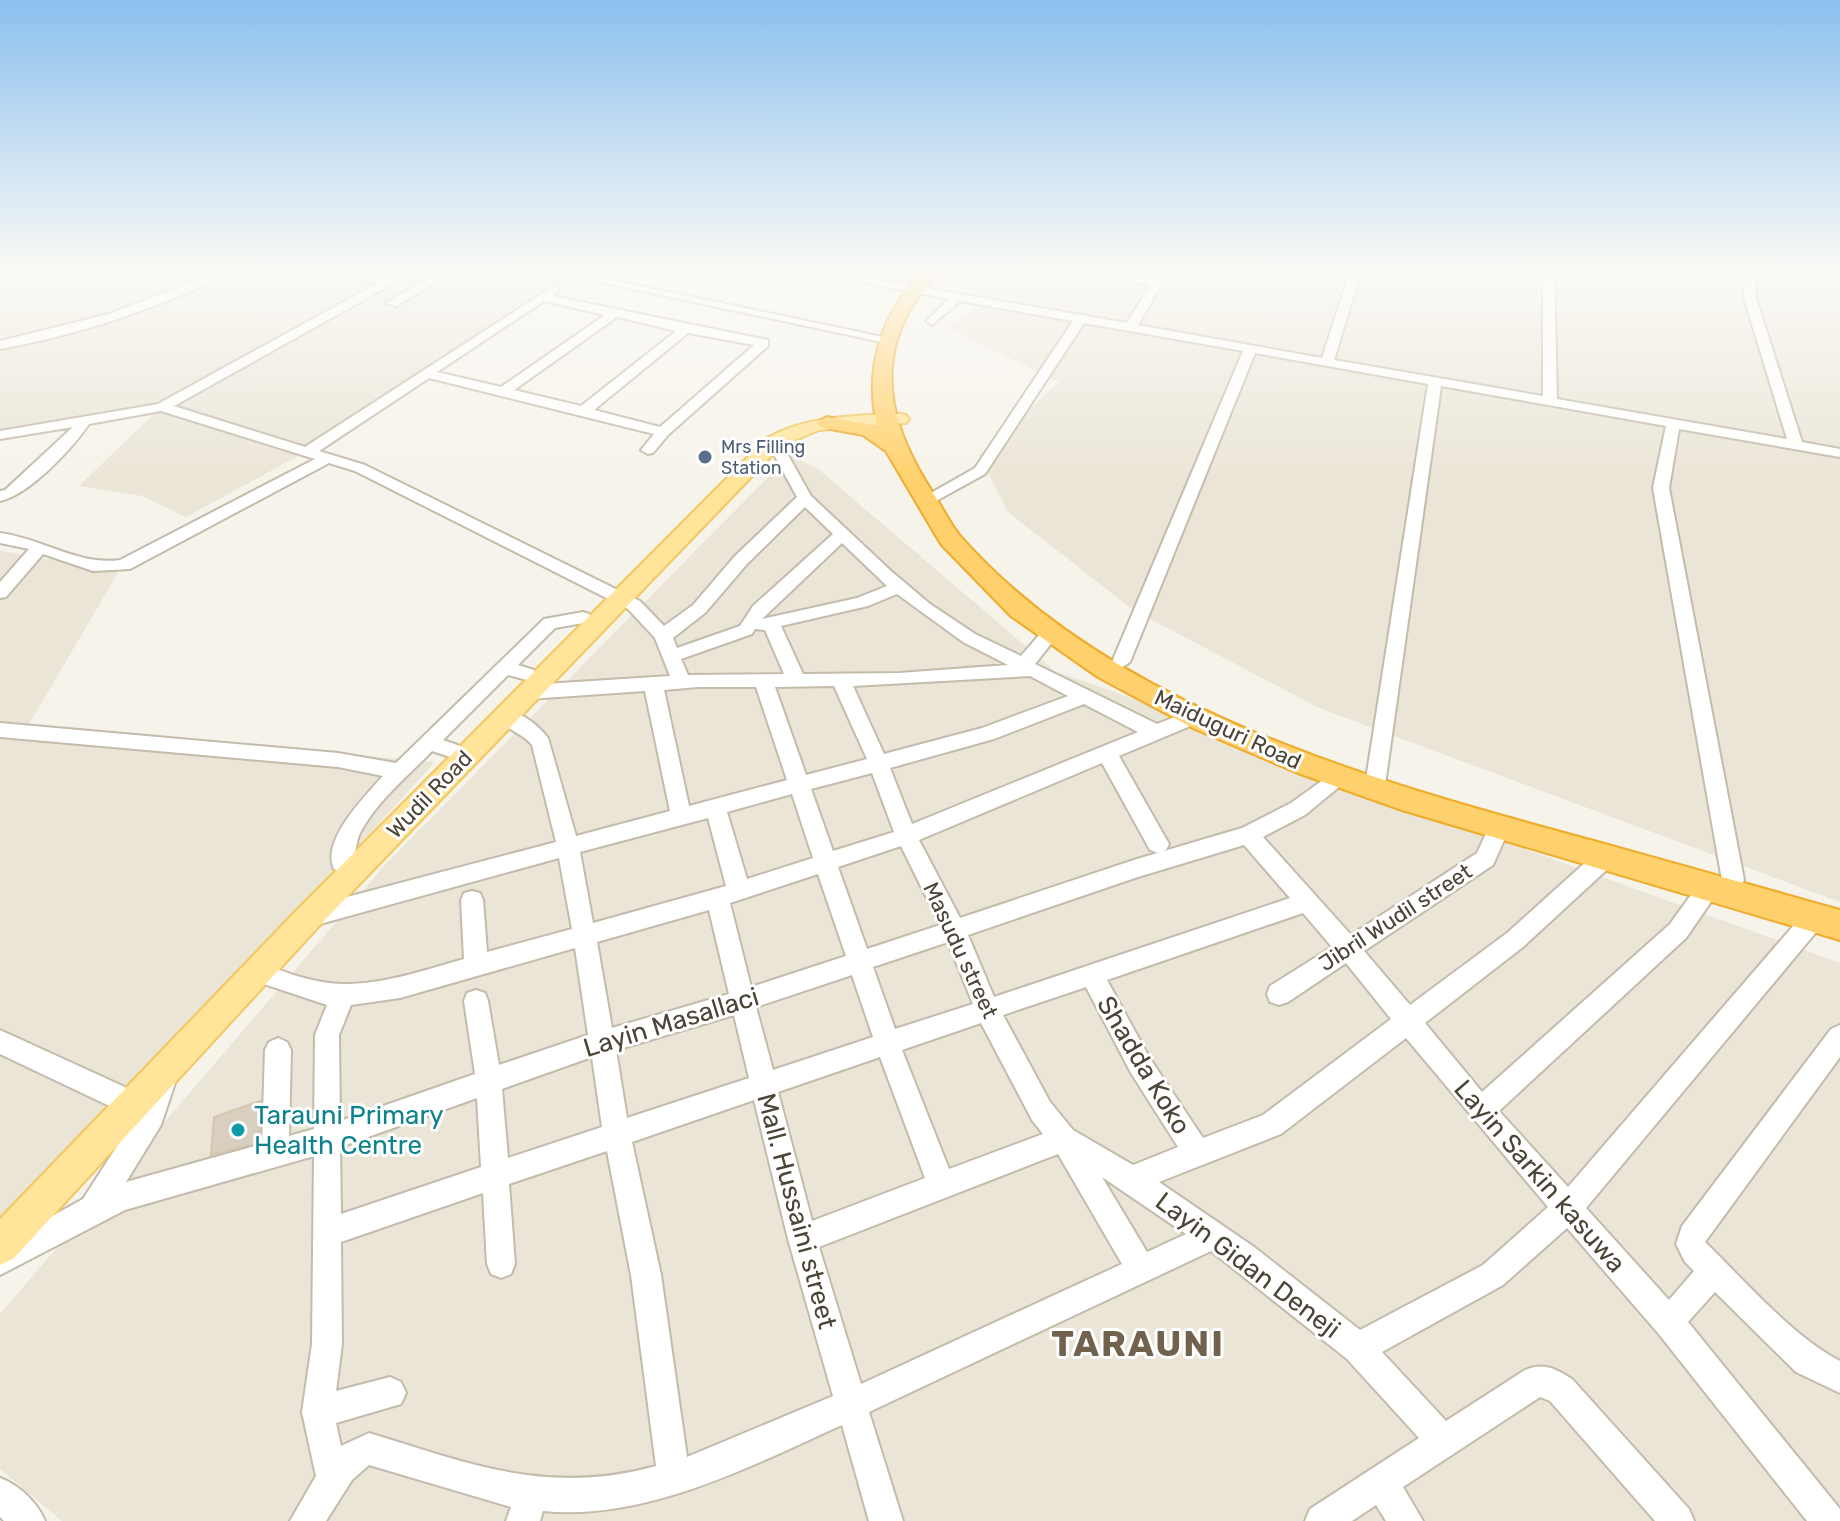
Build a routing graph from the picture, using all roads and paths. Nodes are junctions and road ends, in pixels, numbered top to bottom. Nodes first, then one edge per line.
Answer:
1 (30, 339) edge
2 (285, 339) edge
3 (478, 339) edge
4 (578, 339) edge
5 (674, 339) edge
6 (742, 339) edge
7 (886, 339) edge
8 (900, 339) edge
9 (1067, 339) edge
10 (1199, 339) edge
11 (1334, 339) edge
12 (1550, 339) edge
13 (1763, 339) edge
14 (0, 345) edge
15 (1251, 348) junction
16 (1327, 362) junction
17 (426, 373) junction
18 (1435, 381) junction
19 (503, 392) junction
20 (1550, 402) junction
21 (162, 407) junction
22 (584, 411) junction
23 (891, 415) junction
24 (85, 419) junction
25 (827, 420) junction
26 (1673, 424) junction
27 (663, 432) junction
28 (0, 435) edge
29 (1796, 446) junction
30 (310, 450) junction
31 (648, 450) dead end
32 (759, 453) junction
33 (1840, 453) edge
34 (330, 457) junction
35 (931, 490) junction
36 (0, 496) edge
37 (805, 498) junction
38 (842, 534) junction
39 (0, 538) edge
40 (40, 547) junction
41 (900, 587) junction
42 (0, 593) edge
43 (615, 595) junction
44 (771, 623) junction
45 (748, 627) junction
46 (1052, 631) junction
47 (663, 636) junction
48 (671, 656) junction
49 (1121, 662) junction
50 (1027, 668) junction
51 (520, 678) junction
52 (763, 679) junction
53 (796, 679) junction
54 (841, 681) junction
55 (681, 682) junction
56 (653, 684) junction
57 (1084, 697) junction
58 (1195, 716) junction
59 (506, 717) junction
60 (0, 730) edge
61 (1156, 732) junction
62 (441, 747) junction
63 (1107, 753) junction
64 (878, 762) junction
65 (400, 771) junction
66 (1338, 777) junction
67 (797, 784) junction
68 (1376, 784) junction
69 (715, 807) junction
70 (681, 816) junction
71 (1498, 829) junction
72 (1248, 835) junction
73 (906, 836) junction
74 (1158, 844) dead end
75 (568, 846) junction
76 (1605, 858) junction
77 (824, 861) junction
78 (342, 863) junction
79 (1721, 883) junction
80 (728, 894) junction
81 (472, 900) dead end
82 (1307, 902) junction
83 (309, 917) junction
84 (1831, 918) edge
85 (955, 931) junction
86 (584, 934) junction
87 (1347, 947) junction
88 (861, 962) junction
89 (476, 965) junction
90 (257, 972) junction
91 (1092, 976) junction
92 (1279, 994) dead end
93 (342, 996) junction
94 (476, 1001) dead end
95 (743, 1001) junction
96 (988, 1011) junction
97 (1408, 1022) junction
98 (1840, 1037) edge
99 (0, 1042) edge
100 (603, 1044) junction
101 (888, 1045) junction
102 (278, 1050) dead end
103 (169, 1064) junction
104 (489, 1082) junction
105 (763, 1087) junction
106 (124, 1099) junction
107 (1481, 1110) junction
108 (617, 1136) junction
109 (326, 1139) junction
110 (1064, 1139) junction
111 (275, 1153) junction
112 (1198, 1154) junction
113 (493, 1178) junction
114 (1131, 1179) junction
115 (941, 1184) junction
116 (1568, 1208) junction
117 (93, 1209) junction
118 (0, 1220) edge
119 (328, 1232) junction
120 (1212, 1236) junction
121 (802, 1239) junction
122 (0, 1246) edge
123 (0, 1261) edge
124 (501, 1264) dead end
125 (1716, 1269) junction
126 (1142, 1270) junction
127 (1669, 1322) junction
128 (1358, 1348) junction
129 (1840, 1378) edge
130 (390, 1393) dead end
131 (851, 1405) junction
132 (318, 1412) junction
133 (1445, 1443) junction
134 (674, 1477) junction
135 (333, 1481) junction
136 (1380, 1483) junction
137 (0, 1494) edge
138 (527, 1508) edge
139 (28, 1521) edge
140 (307, 1521) edge
141 (886, 1521) edge
142 (1322, 1521) edge
143 (1406, 1521) edge
144 (1677, 1521) edge
145 (1828, 1521) edge

1 - 14 street
2 - 21 street
3 - 17 street
4 - 19 street
5 - 22 street
6 - 27 street
7 - 23 highway, Maiduguri Road
8 - 23 highway, Maiduguri Road
9 - 35 street
10 - 15 street
11 - 16 street
12 - 20 street
13 - 29 street
15 - 16 street
15 - 49 street
16 - 18 street
17 - 19 street
17 - 30 street
18 - 20 street
18 - 68 street
19 - 22 street
20 - 26 street
21 - 24 street
21 - 30 street
22 - 27 street
23 - 25 highway
23 - 25 highway
23 - 35 highway, Maiduguri Road
23 - 46 highway, Maiduguri Road
24 - 28 street
24 - 36 street
25 - 32 main road, Wudil Road
26 - 29 street
26 - 79 street
27 - 31 street
29 - 33 street
30 - 34 street
32 - 37 street
32 - 43 main road, Wudil Road
34 - 40 street
34 - 43 street
35 - 49 highway, Maiduguri Road
37 - 38 street
37 - 47 street
38 - 41 street
38 - 45 street
39 - 40 street
40 - 42 street
41 - 44 street
41 - 50 street
43 - 47 street
43 - 51 main road, Wudil Road
43 - 51 main road, Wudil Road
44 - 45 street
44 - 53 street
45 - 48 street
46 - 50 street
46 - 58 highway, Maiduguri Road
47 - 48 street
48 - 55 street
49 - 68 highway, Maiduguri Road
50 - 54 street
50 - 57 street
51 - 56 street
51 - 59 main road, Wudil Road
51 - 62 main road, Wudil Road
52 - 53 street
52 - 55 street
52 - 67 street
53 - 54 street
54 - 64 street, Masudu street
55 - 56 street
56 - 70 street
57 - 61 street
57 - 64 street
58 - 61 street
58 - 66 highway, Maiduguri Road
59 - 75 street
59 - 83 main road, Wudil Road
60 - 65 street
61 - 63 street
62 - 65 street
62 - 78 main road, Wudil Road
63 - 73 street
63 - 74 street
64 - 67 street
64 - 73 street, Masudu street
65 - 78 street
66 - 68 highway, Maiduguri Road
66 - 72 street, Layin Masallaci
67 - 69 street
67 - 77 street
68 - 71 highway, Maiduguri Road
68 - 79 highway, Maiduguri Road
69 - 70 street
69 - 80 street, Mall. Hussaini street
70 - 75 street
71 - 76 highway, Maiduguri Road
71 - 87 street, Jibril Wudil street
72 - 82 street, Layin Sarkin kasuwa
72 - 85 street, Layin Masallaci
73 - 77 street
73 - 85 street, Masudu street
75 - 83 street
75 - 86 street
76 - 79 highway, Maiduguri Road
76 - 97 street, Layin Gidan Deneji
77 - 80 street
77 - 88 street
78 - 106 main road, Wudil Road
79 - 84 highway, Maiduguri Road
79 - 107 street
80 - 86 street
80 - 95 street, Mall. Hussaini street
81 - 89 street
82 - 87 street, Layin Sarkin kasuwa
82 - 91 street
83 - 90 main road, Wudil Road
84 - 116 street, Layin Gidan Deneji
85 - 88 street, Layin Masallaci
85 - 96 street, Masudu street
86 - 89 street
86 - 100 street
87 - 92 street, Jibril Wudil street
87 - 97 street, Layin Sarkin kasuwa
88 - 95 street, Layin Masallaci
88 - 101 street
89 - 93 street
90 - 93 street
90 - 103 main road, Wudil Road
91 - 96 street
91 - 112 street, Shadda Koko
93 - 109 street
94 - 104 street
95 - 100 street, Layin Masallaci
95 - 105 street, Mall. Hussaini street
96 - 101 street
96 - 110 street, Masudu street
97 - 107 street, Layin Sarkin kasuwa
97 - 112 street, Layin Gidan Deneji
98 - 125 street
99 - 106 street
100 - 104 street, Layin Masallaci
100 - 108 street
101 - 105 street
101 - 115 street
102 - 111 street
103 - 106 main road, Wudil Road
103 - 117 street
104 - 109 street, Layin Masallaci
104 - 113 street
105 - 108 street
105 - 121 street, Mall. Hussaini street
106 - 118 main road, Wudil Road
106 - 122 main road, Wudil Road
107 - 116 street, Layin Sarkin kasuwa
108 - 113 street
108 - 134 street
109 - 111 street, Layin Masallaci
109 - 119 street
110 - 114 street, Masudu street
110 - 115 street
110 - 126 street
111 - 117 street, Layin Masallaci
112 - 114 street, Layin Gidan Deneji
113 - 119 street
113 - 124 street
114 - 120 street, Layin Gidan Deneji
115 - 121 street
116 - 127 street, Layin Sarkin kasuwa
116 - 128 street, Layin Gidan Deneji
117 - 123 street, Layin Masallaci
119 - 132 street
120 - 126 street
120 - 128 street, Layin Gidan Deneji
121 - 131 street, Mall. Hussaini street
125 - 127 street
125 - 129 street
126 - 131 street
127 - 145 street, Layin Sarkin kasuwa
128 - 133 street
130 - 132 street
131 - 134 street
131 - 141 street, Mall. Hussaini street
132 - 135 street
133 - 136 street
133 - 144 street
134 - 138 street
135 - 138 street
135 - 140 street
136 - 142 street
136 - 143 street
137 - 139 street

